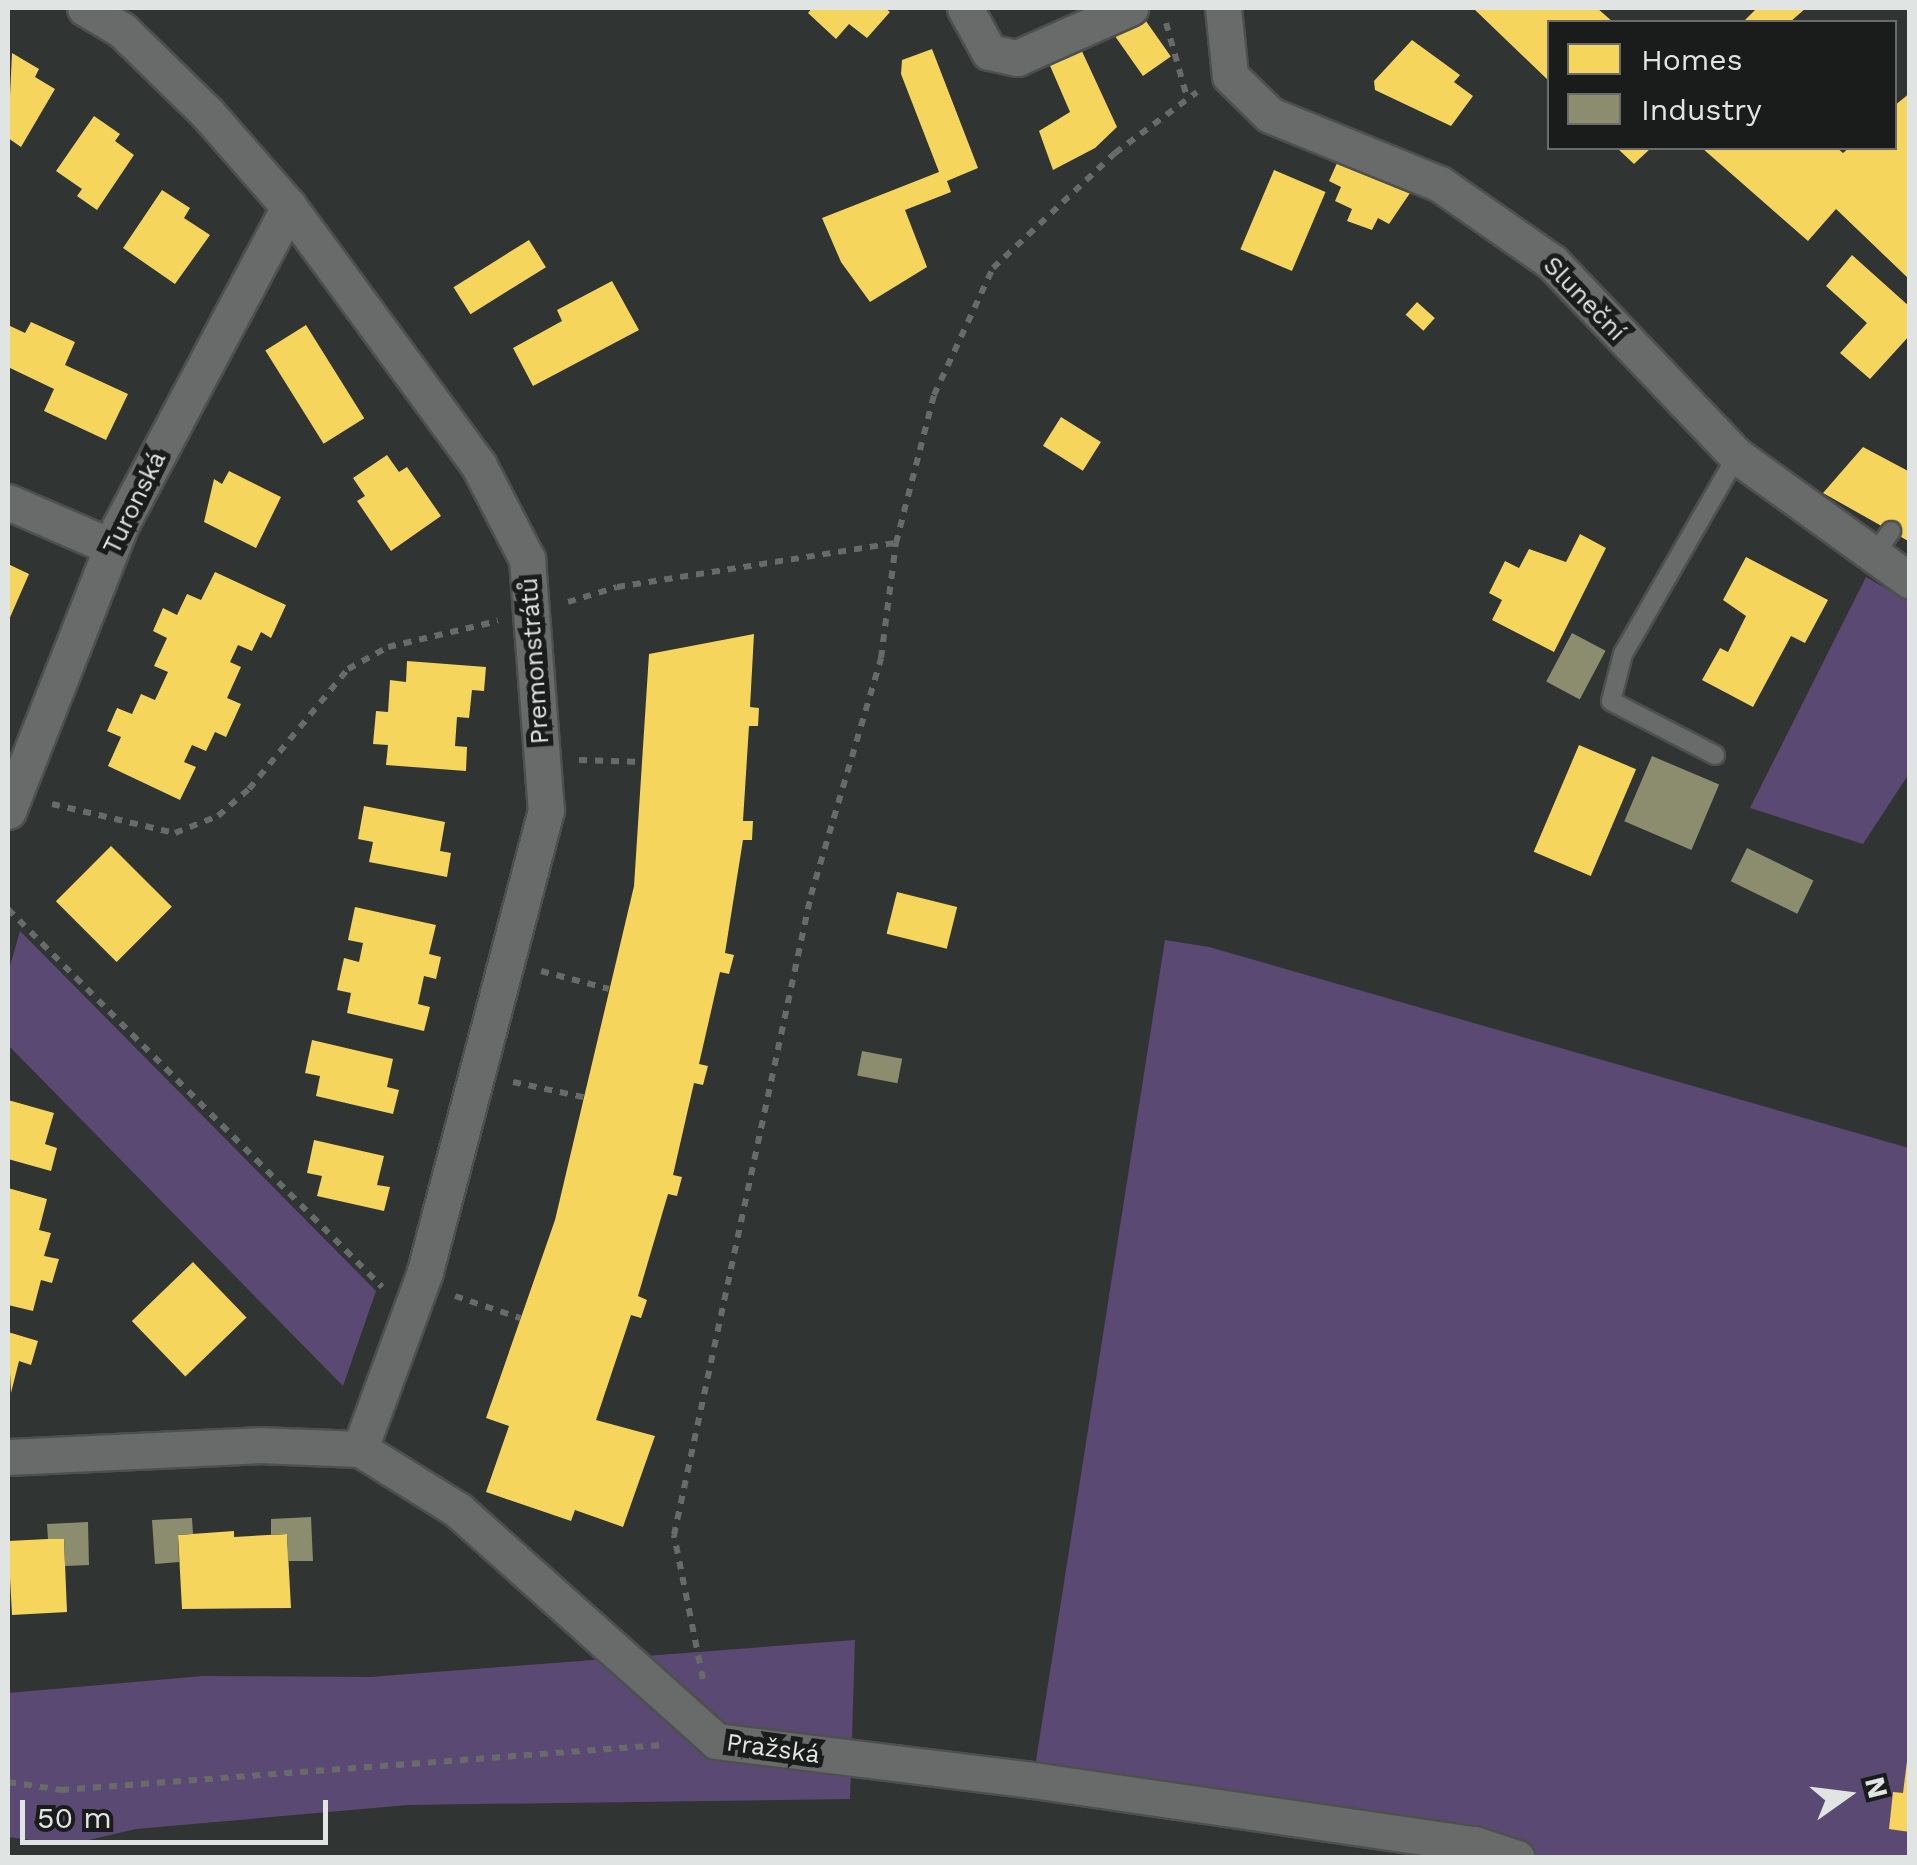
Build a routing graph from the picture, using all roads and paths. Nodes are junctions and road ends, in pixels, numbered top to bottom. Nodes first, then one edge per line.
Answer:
1 (85, 8) edge
2 (965, 8) edge
3 (1130, 8) edge
4 (1161, 8) edge
5 (1223, 8) edge
6 (1230, 76) junction
7 (1187, 97) junction
8 (289, 207) junction
9 (1737, 456) junction
10 (8, 502) edge
11 (896, 542) junction
12 (112, 546) junction
13 (1910, 580) edge
14 (534, 612) junction
15 (1715, 755) dead end
16 (543, 758) junction
17 (642, 762) dead end
18 (11, 803) edge
19 (8, 909) edge
20 (506, 962) junction
21 (609, 989) dead end
22 (478, 1074) junction
23 (583, 1097) dead end
24 (416, 1300) junction
25 (520, 1318) dead end
26 (360, 1449) junction
27 (8, 1457) edge
28 (716, 1742) junction
29 (8, 1782) edge
30 (1518, 1858) edge

1 - 8 street, Premonstrátů
2 - 3 street
4 - 7 path
5 - 6 street
6 - 7 path
6 - 9 street, Sluneční
7 - 11 path
8 - 12 street, Turonská
8 - 14 street, Premonstrátů
9 - 13 street, Sluneční
9 - 15 lane
10 - 12 street
11 - 14 path
11 - 28 path
12 - 18 street, Turonská
14 - 16 street, Premonstrátů
14 - 18 path
16 - 17 path
16 - 20 street, Premonstrátů
19 - 24 path
20 - 21 path
20 - 22 street, Premonstrátů
22 - 23 path
22 - 24 street, Premonstrátů
24 - 25 path
24 - 26 street, Premonstrátů
26 - 27 street, Pražská
26 - 28 street, Pražská
28 - 29 path
28 - 30 street, Pražská

